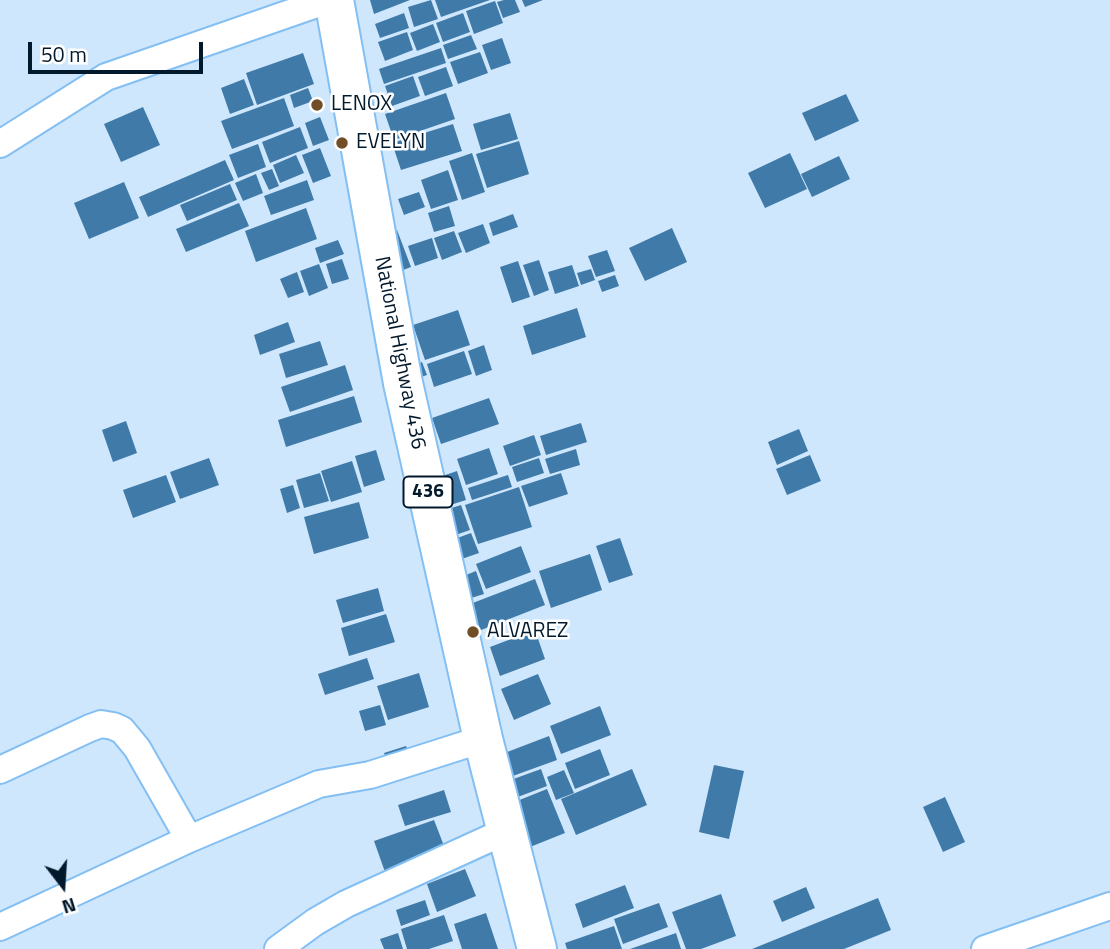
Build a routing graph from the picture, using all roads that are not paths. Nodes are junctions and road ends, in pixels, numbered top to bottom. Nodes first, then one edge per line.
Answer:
1 (328, 0) edge
2 (334, 0) edge
3 (0, 144) edge
4 (483, 739) junction
5 (0, 770) edge
6 (506, 831) junction
7 (189, 839) junction
8 (1110, 905) edge
9 (0, 927) edge
10 (278, 949) edge
11 (537, 949) edge
12 (985, 949) edge

1 - 3 street
2 - 4 main road, National Highway 436 / 436
4 - 6 main road, National Highway 436 / 436
4 - 7 street
5 - 7 street
6 - 10 street
6 - 11 main road, National Highway 436 / 436
7 - 9 street
8 - 12 street

